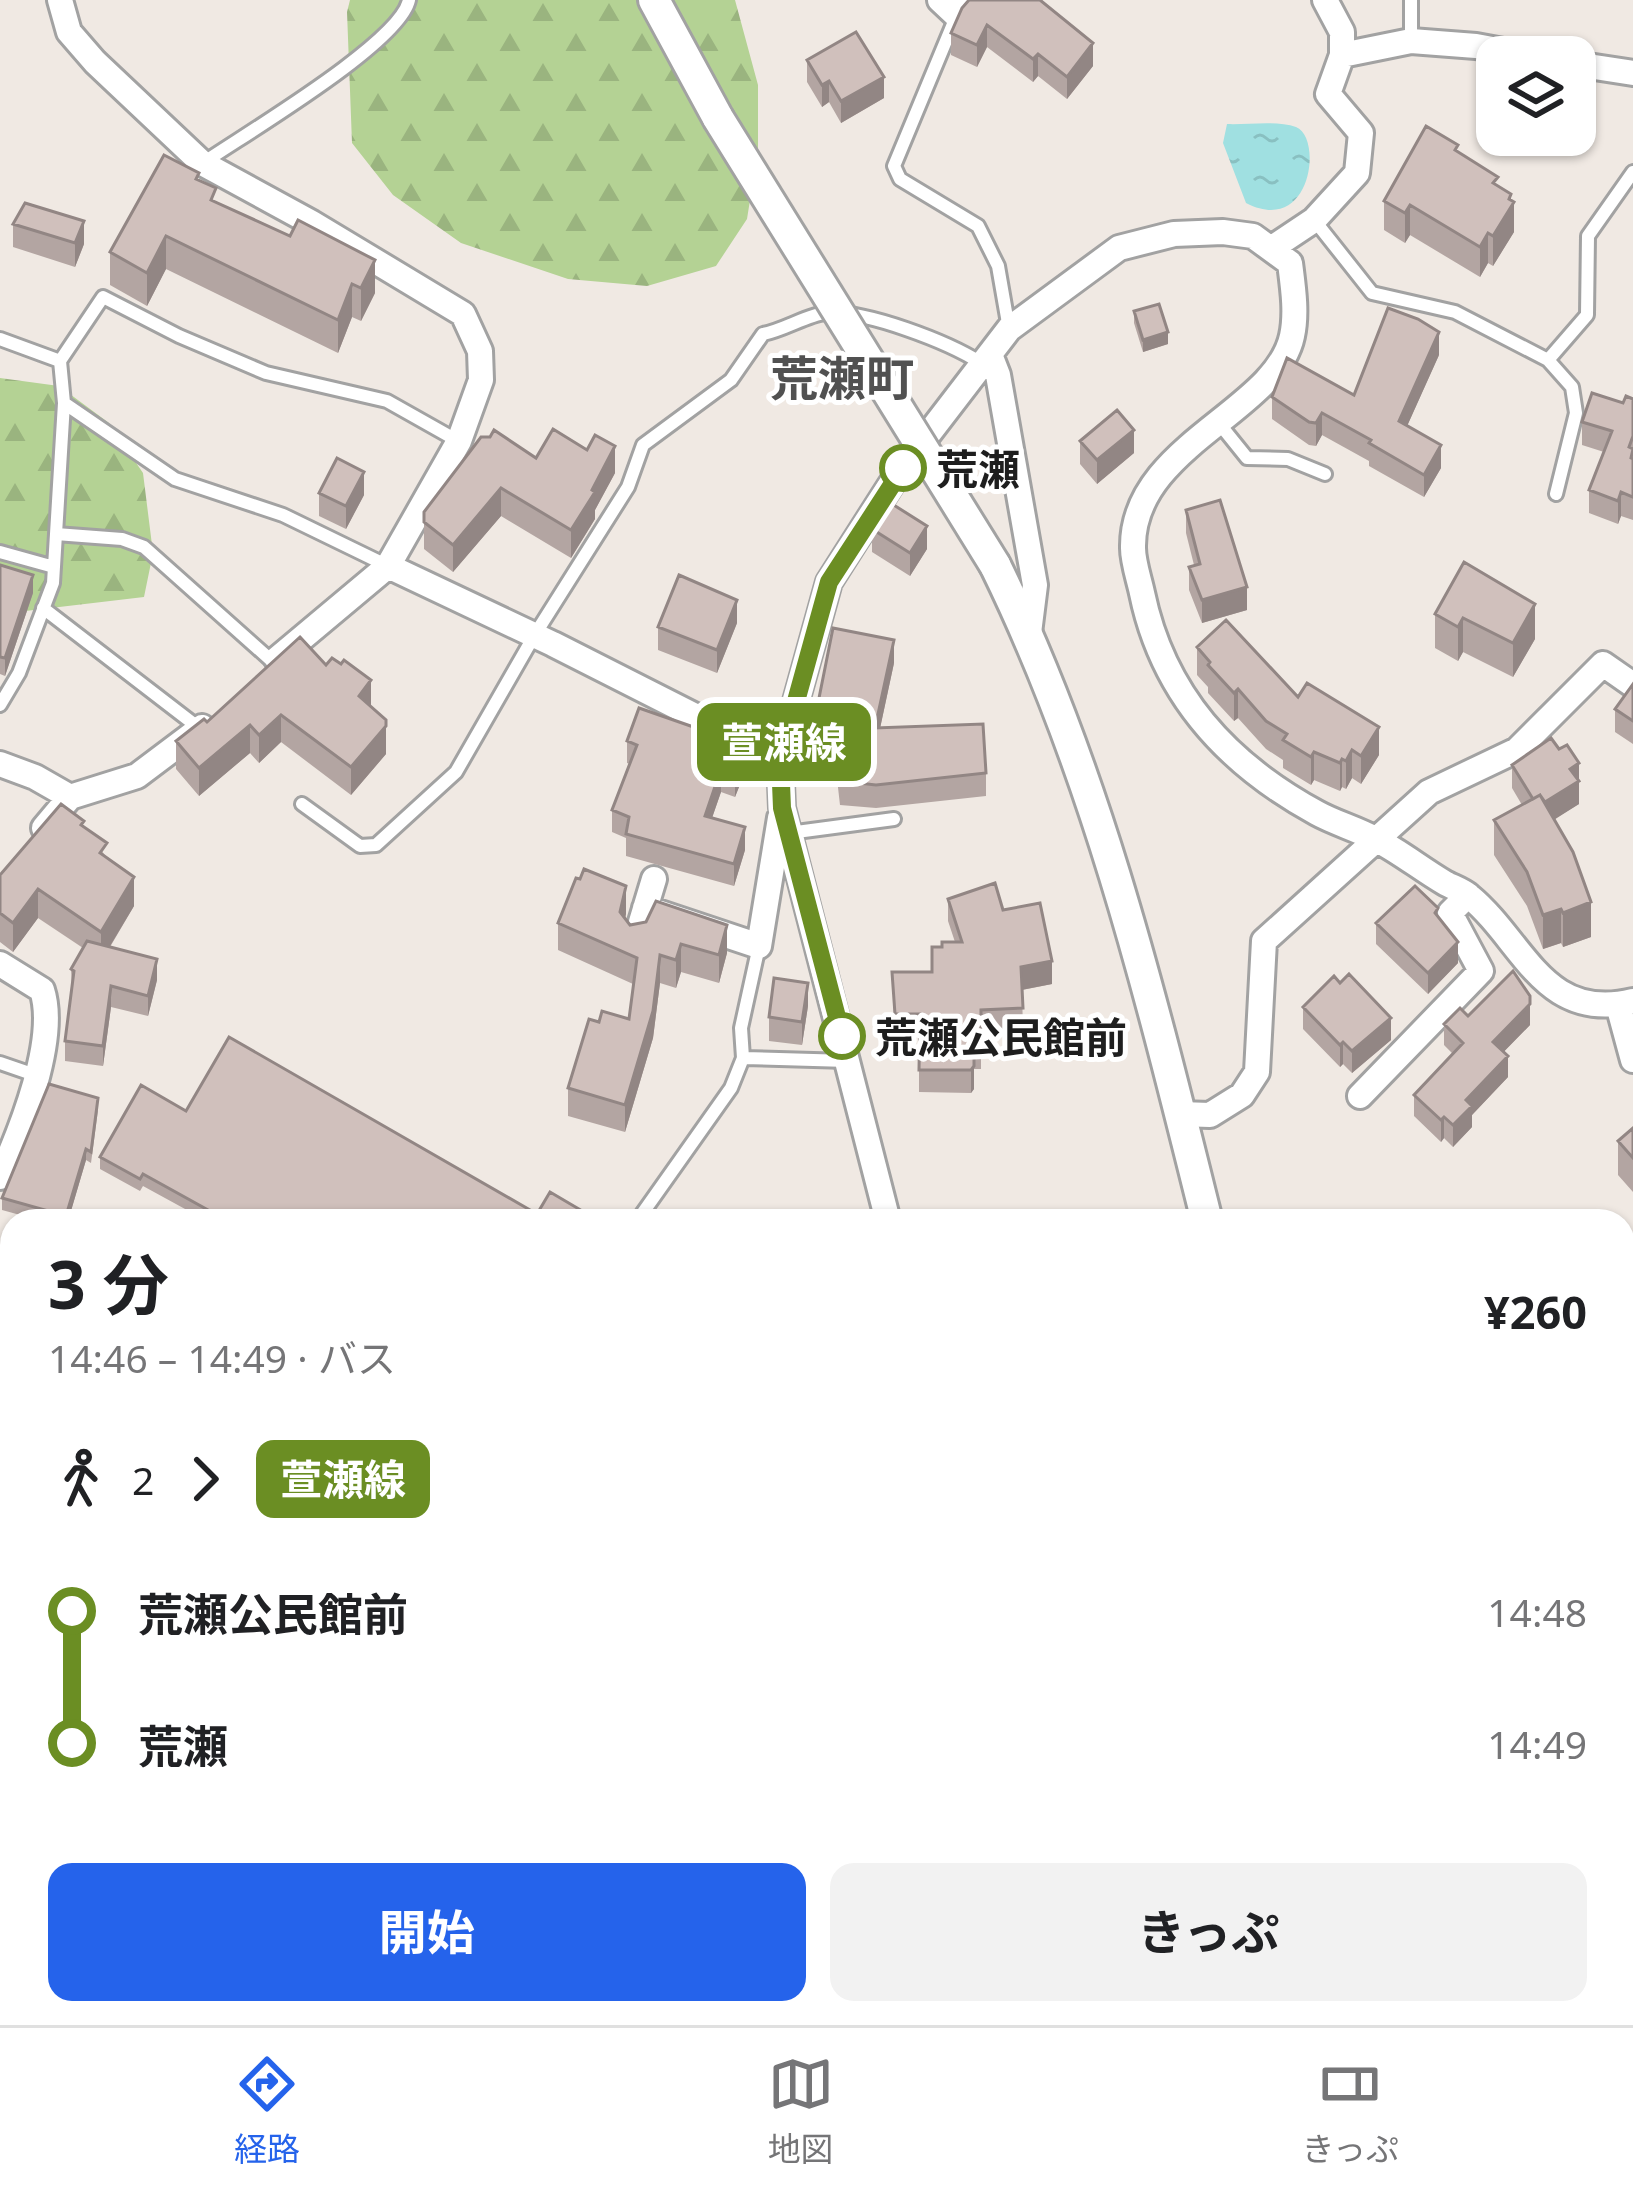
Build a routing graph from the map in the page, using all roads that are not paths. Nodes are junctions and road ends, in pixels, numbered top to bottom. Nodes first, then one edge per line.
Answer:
1 (60, 0) edge
2 (409, 0) edge
3 (654, 0) edge
4 (1325, 0) edge
5 (1411, 0) edge
6 (953, 5) edge
7 (1411, 40) junction
8 (1476, 46) edge
9 (1342, 55) junction
10 (1596, 68) edge
11 (1633, 74) edge
12 (202, 163) junction
13 (1633, 172) edge
14 (1314, 220) junction
15 (1272, 248) junction
16 (1010, 328) junction
17 (0, 339) edge
18 (1548, 360) junction
19 (60, 361) junction
20 (988, 361) junction
21 (64, 403) junction
22 (1217, 421) junction
23 (459, 442) junction
24 (1325, 474) dead end
25 (1556, 494) dead end
26 (56, 534) junction
27 (0, 552) edge
28 (388, 566) junction
29 (54, 567) junction
30 (44, 608) junction
31 (1029, 633) junction
32 (534, 636) junction
33 (266, 669) joint
34 (1633, 685) edge
35 (0, 705) edge
36 (207, 722) joint
37 (780, 759) junction
38 (0, 764) edge
39 (70, 797) junction
40 (302, 804) dead end
41 (782, 808) junction
42 (894, 819) dead end
43 (789, 833) junction
44 (1375, 838) junction
45 (29, 845) edge
46 (654, 879) dead end
47 (1468, 895) junction
48 (645, 908) junction
49 (636, 937) edge
50 (759, 946) junction
51 (0, 964) edge
52 (1625, 1003) edge
53 (742, 1058) junction
54 (1633, 1060) edge
55 (848, 1061) junction
56 (0, 1063) edge
57 (35, 1076) junction
58 (1360, 1096) dead end
59 (1180, 1114) junction
60 (0, 1177) edge
61 (646, 1209) edge
62 (885, 1209) edge
63 (1204, 1209) edge

1 - 12 street
2 - 12 lane
3 - 31 street, bridge
4 - 9 street
5 - 7 lane
6 - 16 lane
7 - 8 street
7 - 9 street
9 - 14 street
10 - 11 street
12 - 23 street
13 - 18 lane
14 - 15 street
14 - 18 lane
15 - 16 street
15 - 22 street
16 - 20 street
17 - 19 lane
18 - 25 lane
19 - 21 lane
19 - 23 lane
20 - 31 street
20 - 32 lane
20 - 37 street
21 - 26 lane
21 - 28 lane
22 - 24 lane
22 - 44 street
23 - 28 street
26 - 29 lane
26 - 33 lane
27 - 29 lane
28 - 32 street
28 - 33 street
29 - 30 lane
30 - 35 lane
30 - 36 lane
31 - 59 street
32 - 37 street
32 - 40 lane
34 - 44 street
36 - 39 street
37 - 41 street
38 - 39 street
39 - 45 street
41 - 43 street
41 - 50 street
42 - 43 lane
43 - 55 street
44 - 47 street
44 - 59 street
46 - 48 street
47 - 52 street
47 - 58 street
48 - 49 street
48 - 50 street
50 - 53 lane
51 - 57 street
52 - 54 street
53 - 55 lane
53 - 61 lane
55 - 62 street
56 - 57 lane
57 - 60 street
59 - 63 street

